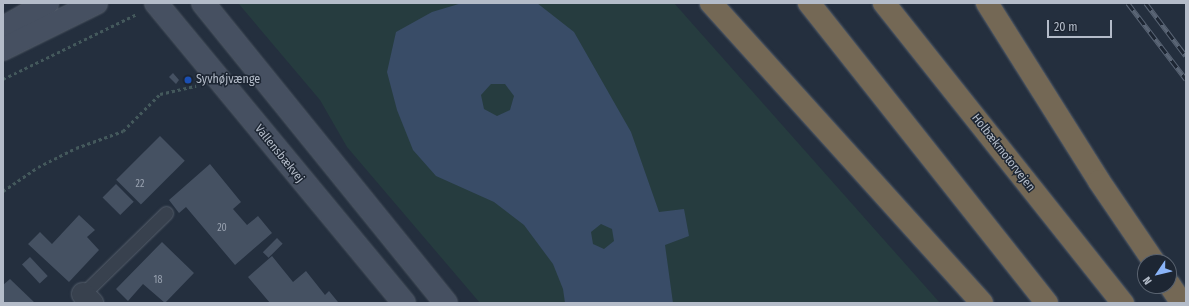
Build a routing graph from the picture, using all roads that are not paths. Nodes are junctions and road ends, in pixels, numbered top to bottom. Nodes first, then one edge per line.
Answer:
1 (47, 3) edge
2 (96, 3) edge
3 (156, 3) edge
4 (203, 3) edge
5 (711, 3) edge
6 (809, 3) edge
7 (884, 3) edge
8 (987, 3) edge
9 (3, 28) edge
10 (3, 49) edge
11 (166, 212) dead end
12 (1149, 254) edge
13 (1176, 294) edge
14 (88, 298) edge
15 (404, 303) edge
16 (446, 303) edge
17 (982, 303) edge
18 (1047, 303) edge
19 (1123, 303) edge
20 (1182, 303) edge

1 - 9 street
2 - 10 street
3 - 15 street, Vallensbækvej
4 - 16 street
5 - 17 highway
6 - 18 highway
7 - 19 highway, Holbækmotorvejen
8 - 12 highway
11 - 14 lane
13 - 20 highway

